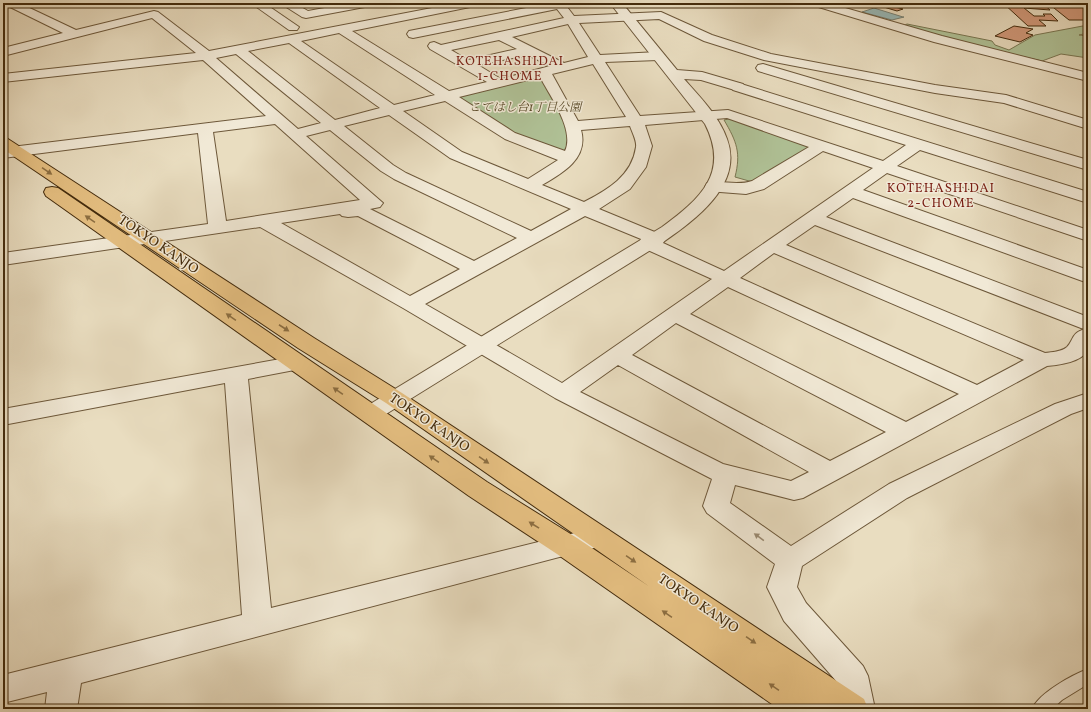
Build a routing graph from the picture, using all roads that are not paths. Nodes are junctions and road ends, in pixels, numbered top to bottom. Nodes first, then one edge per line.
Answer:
1 (10, 3) edge
2 (257, 3) edge
3 (286, 3) edge
4 (370, 3) edge
5 (417, 3) edge
6 (475, 3) edge
7 (616, 3) edge
8 (816, 3) edge
9 (558, 4) edge
10 (627, 16) junction
11 (388, 20) junction
12 (571, 20) junction
13 (341, 29) junction
14 (292, 33) junction
15 (74, 34) junction
16 (413, 34) junction
17 (499, 36) junction
18 (708, 38) junction
19 (195, 46) junction
20 (439, 49) junction
21 (239, 50) junction
22 (528, 51) junction
23 (3, 52) edge
24 (205, 56) junction
25 (658, 56) junction
26 (596, 59) junction
27 (466, 64) junction
28 (561, 67) junction
29 (544, 72) junction
30 (673, 74) junction
31 (1088, 77) edge
32 (3, 78) edge
33 (499, 83) junction
34 (934, 89) junction
35 (445, 96) junction
36 (901, 109) junction
37 (391, 110) junction
38 (707, 115) junction
39 (278, 119) junction
40 (636, 121) junction
41 (879, 122) junction
42 (333, 124) junction
43 (1088, 125) edge
44 (573, 126) junction
45 (205, 128) junction
46 (295, 134) junction
47 (918, 144) junction
48 (821, 146) junction
49 (6, 151) edge
50 (568, 158) junction
51 (1088, 165) edge
52 (884, 167) junction
53 (1088, 177) edge
54 (529, 185) junction
55 (713, 187) junction
56 (850, 191) junction
57 (1070, 192) junction
58 (1088, 198) edge
59 (584, 209) junction
60 (321, 211) junction
61 (813, 218) junction
62 (263, 221) junction
63 (218, 228) junction
64 (1088, 236) edge
65 (148, 238) junction
66 (531, 238) junction
67 (652, 241) junction
68 (123, 242) junction
69 (773, 246) junction
70 (3, 259) edge
71 (474, 269) junction
72 (1088, 276) edge
73 (726, 279) junction
74 (410, 304) junction
75 (676, 315) junction
76 (1088, 324) edge
77 (1088, 335) edge
78 (482, 345) junction
79 (618, 355) junction
80 (1042, 360) junction
81 (297, 363) junction
82 (236, 374) junction
83 (564, 393) junction
84 (978, 394) junction
85 (394, 398) junction
86 (1088, 400) edge
87 (370, 414) junction
88 (3, 417) edge
89 (906, 432) junction
90 (829, 472) junction
91 (726, 474) junction
92 (599, 537) junction
93 (567, 546) junction
94 (790, 560) junction
95 (258, 624) junction
96 (66, 673) junction
97 (1088, 676) edge
98 (3, 689) edge
99 (62, 709) edge
100 (806, 709) edge
101 (852, 709) edge
102 (859, 709) edge
103 (1040, 709) edge

1 - 15 street
2 - 14 street
3 - 4 street
5 - 14 street
6 - 11 street
7 - 10 street
8 - 31 street
9 - 12 street
9 - 16 street
10 - 12 street
10 - 18 street
10 - 25 street
11 - 13 street
11 - 16 street
12 - 17 street
12 - 26 street
13 - 14 street
13 - 35 street
14 - 19 street
14 - 21 street
14 - 37 street
15 - 19 street
15 - 23 street
16 - 20 street
17 - 20 street
17 - 22 street
18 - 34 street
18 - 36 street
19 - 24 street
20 - 27 street
21 - 24 street
21 - 42 street
22 - 27 street
22 - 28 street
24 - 32 street
24 - 39 street
25 - 26 street
25 - 30 street
26 - 28 street
26 - 40 street
27 - 33 street
28 - 29 street
29 - 33 street
29 - 44 street
30 - 38 street
30 - 41 street
33 - 35 street
34 - 36 street
34 - 43 street
35 - 37 street
35 - 50 street
36 - 41 street
36 - 51 street
37 - 42 street
37 - 54 street
38 - 40 street
38 - 48 street
38 - 55 street
39 - 45 street
39 - 46 street
40 - 44 street
40 - 59 street
41 - 47 street
42 - 46 street
42 - 66 street
44 - 50 street
45 - 49 street
45 - 63 street
46 - 60 street
47 - 52 street
47 - 57 street
48 - 52 street
48 - 55 street
49 -> 65 highway, TOKYO KANJO
68 -> 49 highway, TOKYO KANJO
50 - 54 street
52 - 56 street
52 - 64 street
53 - 57 street
54 - 59 street
55 - 67 street
56 - 61 street
56 - 72 street
57 - 58 street
59 - 66 street
59 - 67 street
60 - 62 street
60 - 71 street
61 - 69 street
61 - 76 street
62 - 63 street
62 - 74 street
63 - 65 street
65 - 68 street
65 -> 85 highway, TOKYO KANJO
66 - 71 street
67 - 73 street
67 - 78 street
68 - 70 street
81 -> 68 highway, TOKYO KANJO
69 - 73 street
69 - 80 street
71 - 74 street
73 - 75 street
73 - 84 street
74 - 78 street
75 - 79 street
75 - 89 street
77 - 80 street
78 - 83 street
78 - 85 street
79 - 83 street
79 - 90 street
80 - 84 street
81 - 82 street
87 -> 81 highway, TOKYO KANJO
82 - 88 street
82 - 95 street
83 - 91 street
84 - 89 street
85 - 87 street
85 -> 92 highway, TOKYO KANJO
86 - 94 street
93 -> 87 highway, TOKYO KANJO
89 - 90 street
90 - 91 street
94 -> 91 street
92 - 93 street
92 -> 101 highway, TOKYO KANJO
93 - 95 street
100 -> 93 highway, TOKYO KANJO
94 - 102 street
95 - 96 street
96 - 98 street
96 - 99 street
97 - 103 lane

